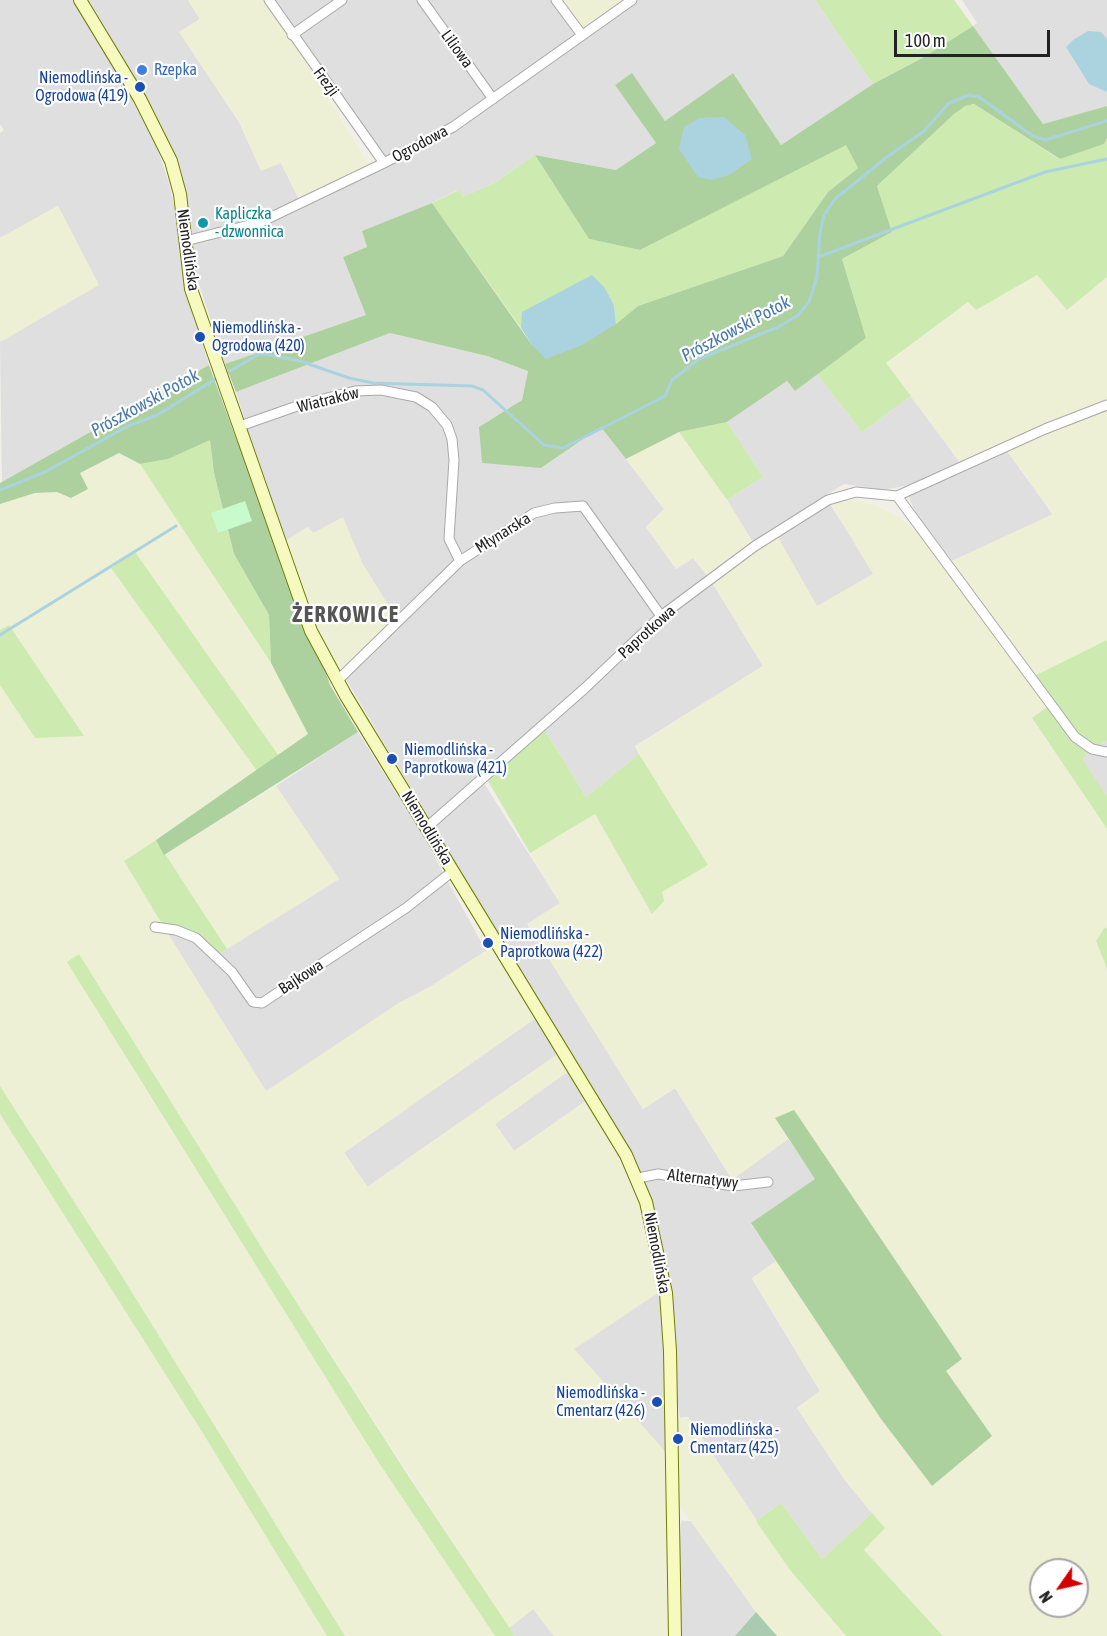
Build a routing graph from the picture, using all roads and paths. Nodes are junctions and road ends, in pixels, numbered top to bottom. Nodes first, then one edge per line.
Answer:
1 (80, 0) edge
2 (269, 0) edge
3 (342, 0) edge
4 (422, 0) edge
5 (556, 0) edge
6 (632, 0) edge
7 (292, 35) junction
8 (582, 35) junction
9 (493, 99) junction
10 (384, 163) junction
11 (184, 241) junction
12 (1107, 405) edge
13 (240, 426) junction
14 (897, 496) junction
15 (459, 561) junction
16 (661, 616) junction
17 (337, 681) junction
18 (1107, 752) edge
19 (426, 828) junction
20 (453, 872) junction
21 (155, 927) dead end
22 (638, 1178) junction
23 (768, 1182) dead end
24 (675, 1636) edge

1 - 11 main road, Niemodlińska
2 - 7 street, Frezji
3 - 7 street
4 - 9 street, Liliowa
5 - 8 street
6 - 8 street, Ogrodowa
7 - 10 street, Frezji
8 - 9 street, Ogrodowa
9 - 10 street, Ogrodowa
10 - 11 street, Ogrodowa
11 - 13 main road, Niemodlińska
12 - 14 street
13 - 15 street, Wiatraków
13 - 17 main road, Niemodlińska
14 - 16 street, Paprotkowa
14 - 18 street
15 - 16 street, Młynarska
15 - 17 street, Młynarska
16 - 19 street, Paprotkowa
17 - 19 main road, Niemodlińska
19 - 20 main road, Niemodlińska
20 - 21 street, Bajkowa
20 - 22 main road, Niemodlińska
22 - 23 street, Alternatywy
22 - 24 main road, Niemodlińska

